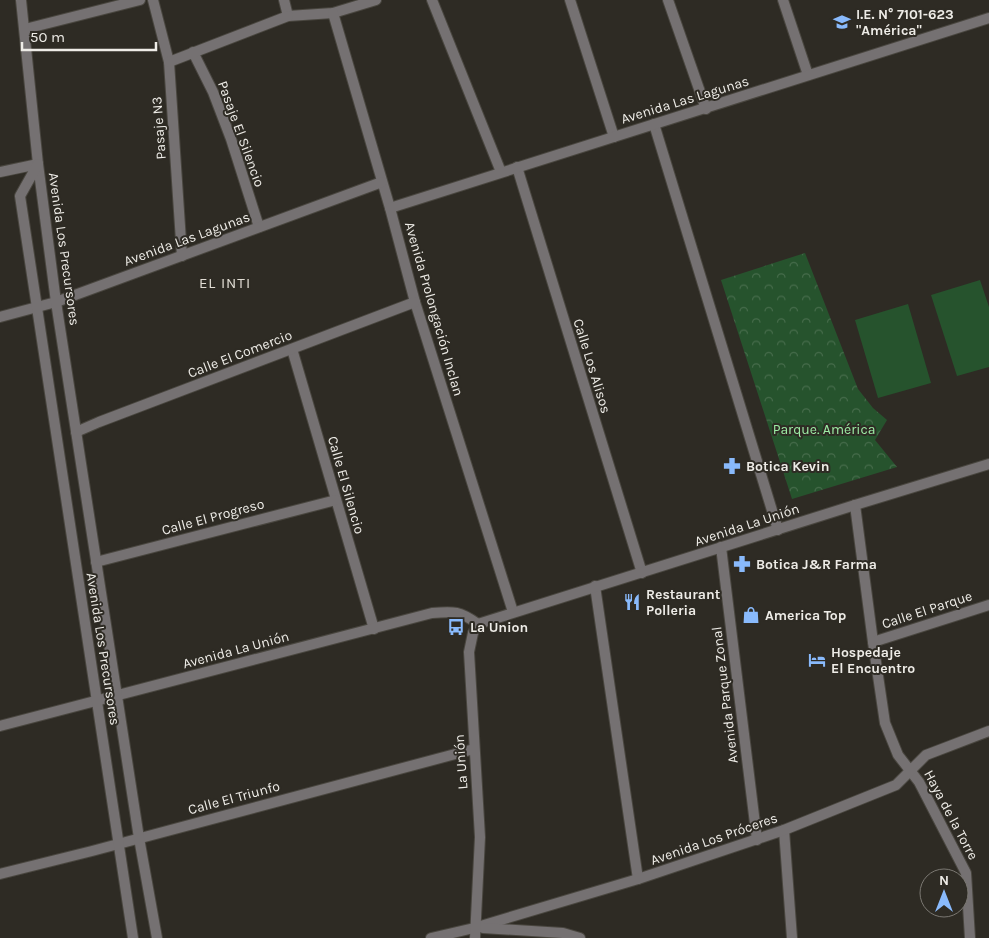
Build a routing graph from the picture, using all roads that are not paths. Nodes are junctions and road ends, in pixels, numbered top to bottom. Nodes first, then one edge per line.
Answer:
1 (21, 0) edge
2 (140, 0) edge
3 (153, 0) edge
4 (284, 0) edge
5 (376, 0) edge
6 (432, 0) edge
7 (570, 0) edge
8 (668, 0) edge
9 (783, 0) edge
10 (333, 13) junction
11 (288, 16) junction
12 (989, 18) edge
13 (25, 29) junction
14 (193, 52) junction
15 (169, 62) junction
16 (808, 76) junction
17 (706, 109) junction
18 (654, 124) junction
19 (614, 137) junction
20 (38, 164) junction
21 (517, 167) junction
22 (0, 172) edge
23 (501, 172) junction
24 (382, 182) junction
25 (390, 208) junction
26 (259, 227) junction
27 (182, 256) junction
28 (56, 302) junction
29 (415, 302) junction
30 (37, 306) junction
31 (0, 317) edge
32 (292, 349) junction
33 (76, 432) junction
34 (989, 464) edge
35 (336, 500) junction
36 (856, 505) junction
37 (778, 530) junction
38 (721, 547) junction
39 (96, 562) junction
40 (642, 573) junction
41 (595, 586) junction
42 (989, 605) edge
43 (513, 612) junction
44 (478, 624) junction
45 (374, 629) junction
46 (873, 642) junction
47 (117, 695) junction
48 (97, 701) junction
49 (0, 726) edge
50 (989, 731) edge
51 (474, 749) junction
52 (910, 771) junction
53 (784, 830) junction
54 (139, 838) junction
55 (757, 840) junction
56 (119, 844) junction
57 (0, 874) edge
58 (638, 879) junction
59 (474, 933) edge
60 (133, 938) edge
61 (157, 938) edge
62 (431, 938) edge
63 (580, 938) edge
64 (792, 938) edge
65 (970, 938) edge

1 - 13 street
2 - 13 street
3 - 15 street, Pasaje N3
4 - 11 street
5 - 10 street
6 - 23 street
7 - 19 street
8 - 17 street
9 - 16 street
10 - 11 street
10 - 24 street, Avenida Prolongación Inclan
11 - 14 street
12 - 16 street, Avenida Las Lagunas
13 - 20 street
14 - 15 street
14 - 26 street, Pasaje El Silencio
15 - 27 street, Pasaje N3
16 - 17 street, Avenida Las Lagunas
17 - 18 street, Avenida Las Lagunas
18 - 19 street, Avenida Las Lagunas
18 - 37 street
19 - 21 street, Avenida Las Lagunas
20 - 22 street
20 - 28 street, Avenida Los Precursores
20 - 30 street, Avenida Los Precursores
21 - 23 street, Avenida Las Lagunas
21 - 40 street, Calle Los Alisos
23 - 25 street, Avenida Las Lagunas
24 - 25 street, Avenida Prolongación Inclan
24 - 26 street, Avenida Las Lagunas
25 - 29 street, Avenida Prolongación Inclan
26 - 27 street, Avenida Las Lagunas
27 - 28 street, Avenida Las Lagunas
28 - 30 street, Avenida Las Lagunas
28 - 33 street, Avenida Los Precursores
29 - 32 street, Calle El Comercio
29 - 43 street, Avenida Prolongación Inclan
30 - 31 street, Avenida Las Lagunas
30 - 48 street, Avenida Los Precursores
32 - 33 street, Calle El Comercio
32 - 35 street, Calle El Silencio
33 - 39 street, Avenida Los Precursores
34 - 36 street, Avenida La Unión
35 - 39 street, Calle El Progreso
35 - 45 street, Calle El Silencio
36 - 37 street, Avenida La Unión
36 - 46 street, Haya de la Torre
37 - 38 street, Avenida La Unión
38 - 40 street, Avenida La Unión
38 - 55 street, Avenida Parque Zonal
39 - 47 street, Avenida Los Precursores
40 - 41 street, Avenida La Unión
41 - 43 street, Avenida La Unión
41 - 58 street
42 - 46 street, Calle El Parque
43 - 44 street
44 - 45 street, Avenida La Unión
44 - 51 street, La Unión
45 - 47 street, Avenida La Unión
46 - 52 street, Haya de la Torre
47 - 48 street, Avenida La Unión
47 - 54 street, Avenida Los Precursores
48 - 49 street, Avenida La Unión
48 - 56 street, Avenida Los Precursores
50 - 52 street, Avenida Los Próceres
51 - 54 street, Calle El Triunfo
51 - 59 street, La Unión
52 - 53 street, Avenida Los Próceres
52 - 65 street, Haya de la Torre
53 - 55 street, Avenida Los Próceres
53 - 64 street
54 - 56 street, Calle El Triunfo
54 - 61 street, Avenida Los Precursores
55 - 58 street, Avenida Los Próceres
56 - 57 street, Calle El Triunfo
56 - 60 street, Avenida Los Precursores
58 - 59 street, Avenida Los Próceres
59 - 62 street, Avenida Los Próceres
59 - 63 street

